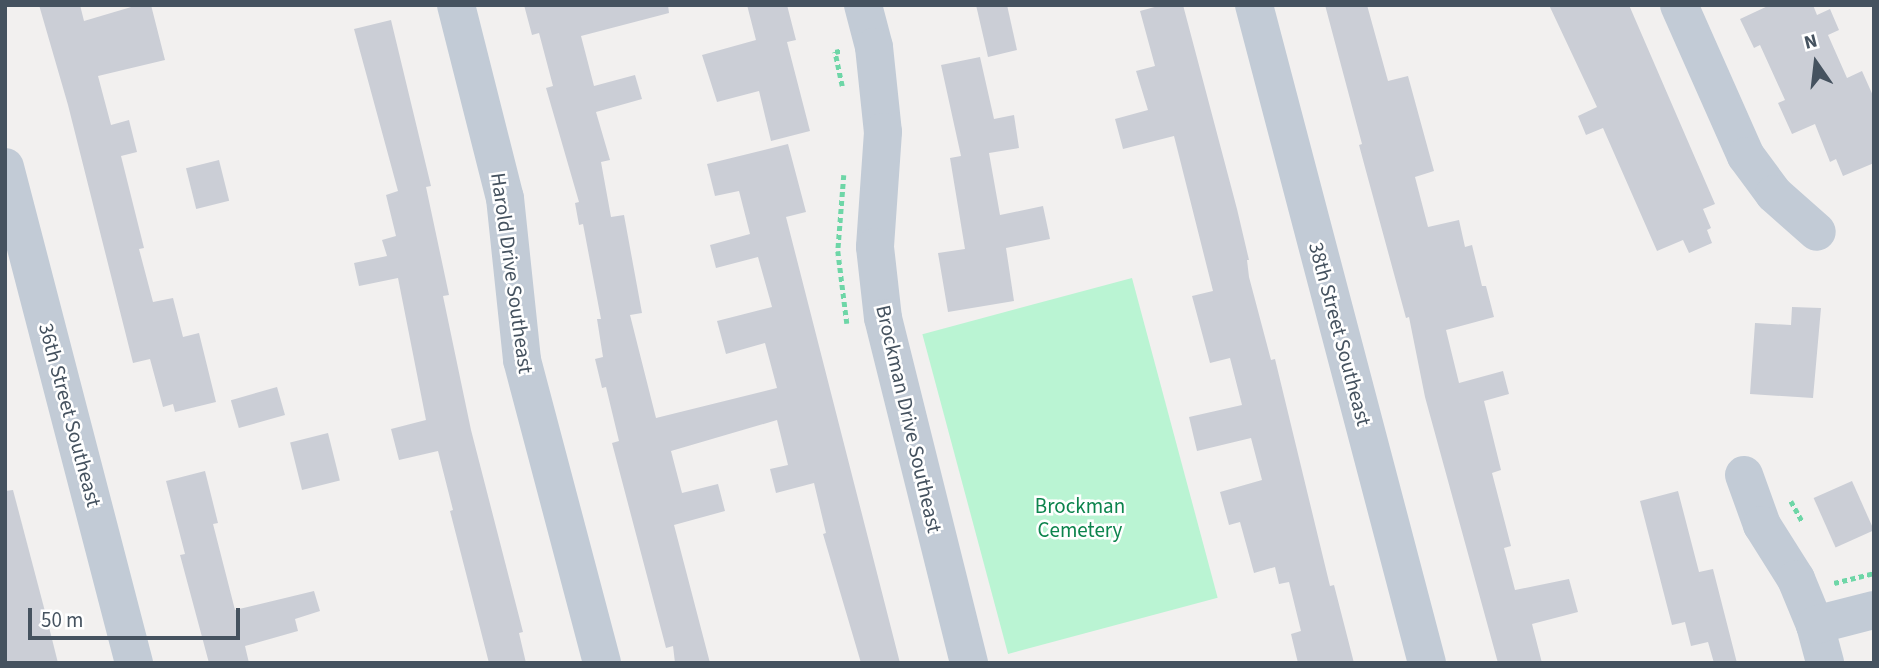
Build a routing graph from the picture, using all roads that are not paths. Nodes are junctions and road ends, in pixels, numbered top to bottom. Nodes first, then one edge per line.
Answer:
1 (456, 5) edge
2 (863, 5) edge
3 (1254, 5) edge
4 (1679, 5) edge
5 (5, 167) edge
6 (12, 223) edge
7 (1817, 232) dead end
8 (1744, 475) dead end
9 (1874, 610) edge
10 (1815, 625) junction
11 (134, 663) edge
12 (602, 663) edge
13 (969, 663) edge
14 (1427, 663) edge
15 (1825, 663) edge

1 - 12 street, Harold Drive Southeast
2 - 13 street, Brockman Drive Southeast
3 - 14 street, 38th Street Southeast
4 - 7 street
5 - 6 street, 36th Street Southeast
6 - 11 street, 36th Street Southeast
8 - 10 street
9 - 10 street
10 - 15 street

